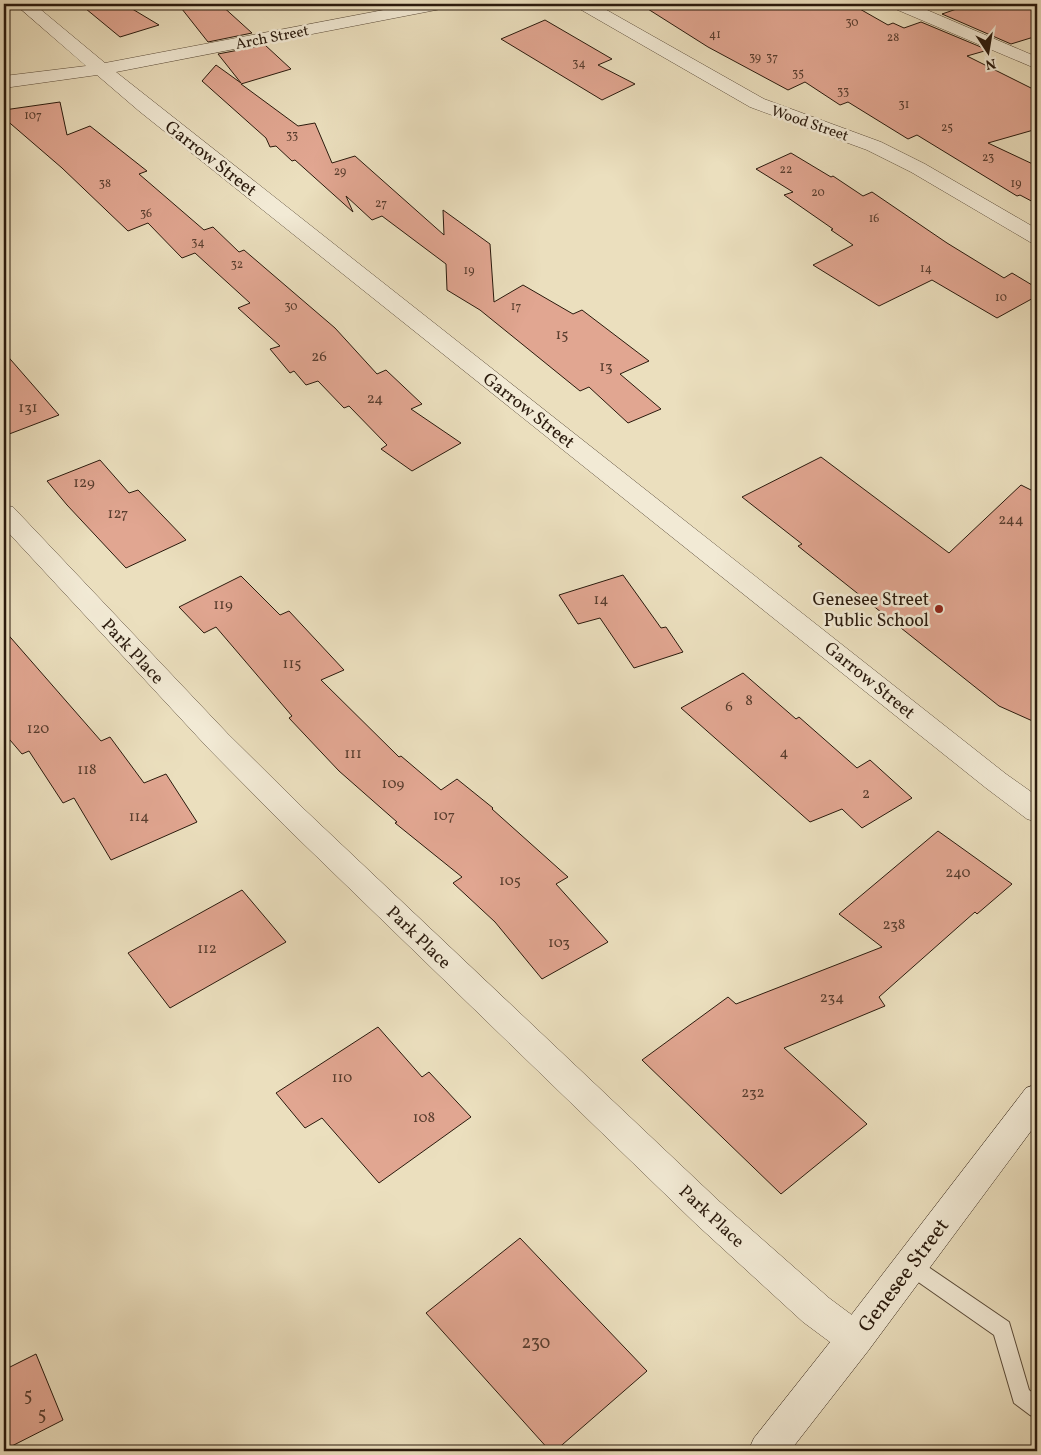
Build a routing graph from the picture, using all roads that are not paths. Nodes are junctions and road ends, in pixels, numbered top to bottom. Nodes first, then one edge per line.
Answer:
1 (24, 4) edge
2 (441, 4) edge
3 (584, 4) edge
4 (900, 4) edge
5 (1037, 64) edge
6 (104, 69) junction
7 (4, 82) edge
8 (1037, 238) edge
9 (4, 513) edge
10 (1037, 811) edge
11 (1037, 1098) edge
12 (911, 1266) junction
13 (855, 1339) junction
14 (1037, 1408) edge
15 (781, 1444) edge

1 - 6 street, Garrow Street
2 - 6 street, Arch Street
3 - 8 street, Wood Street
4 - 5 street
6 - 7 street, Arch Street
6 - 10 street, Garrow Street
9 - 13 street, Park Place
11 - 12 street, Genesee Street
12 - 13 street, Genesee Street
12 - 14 lane
13 - 15 street, Genesee Street

